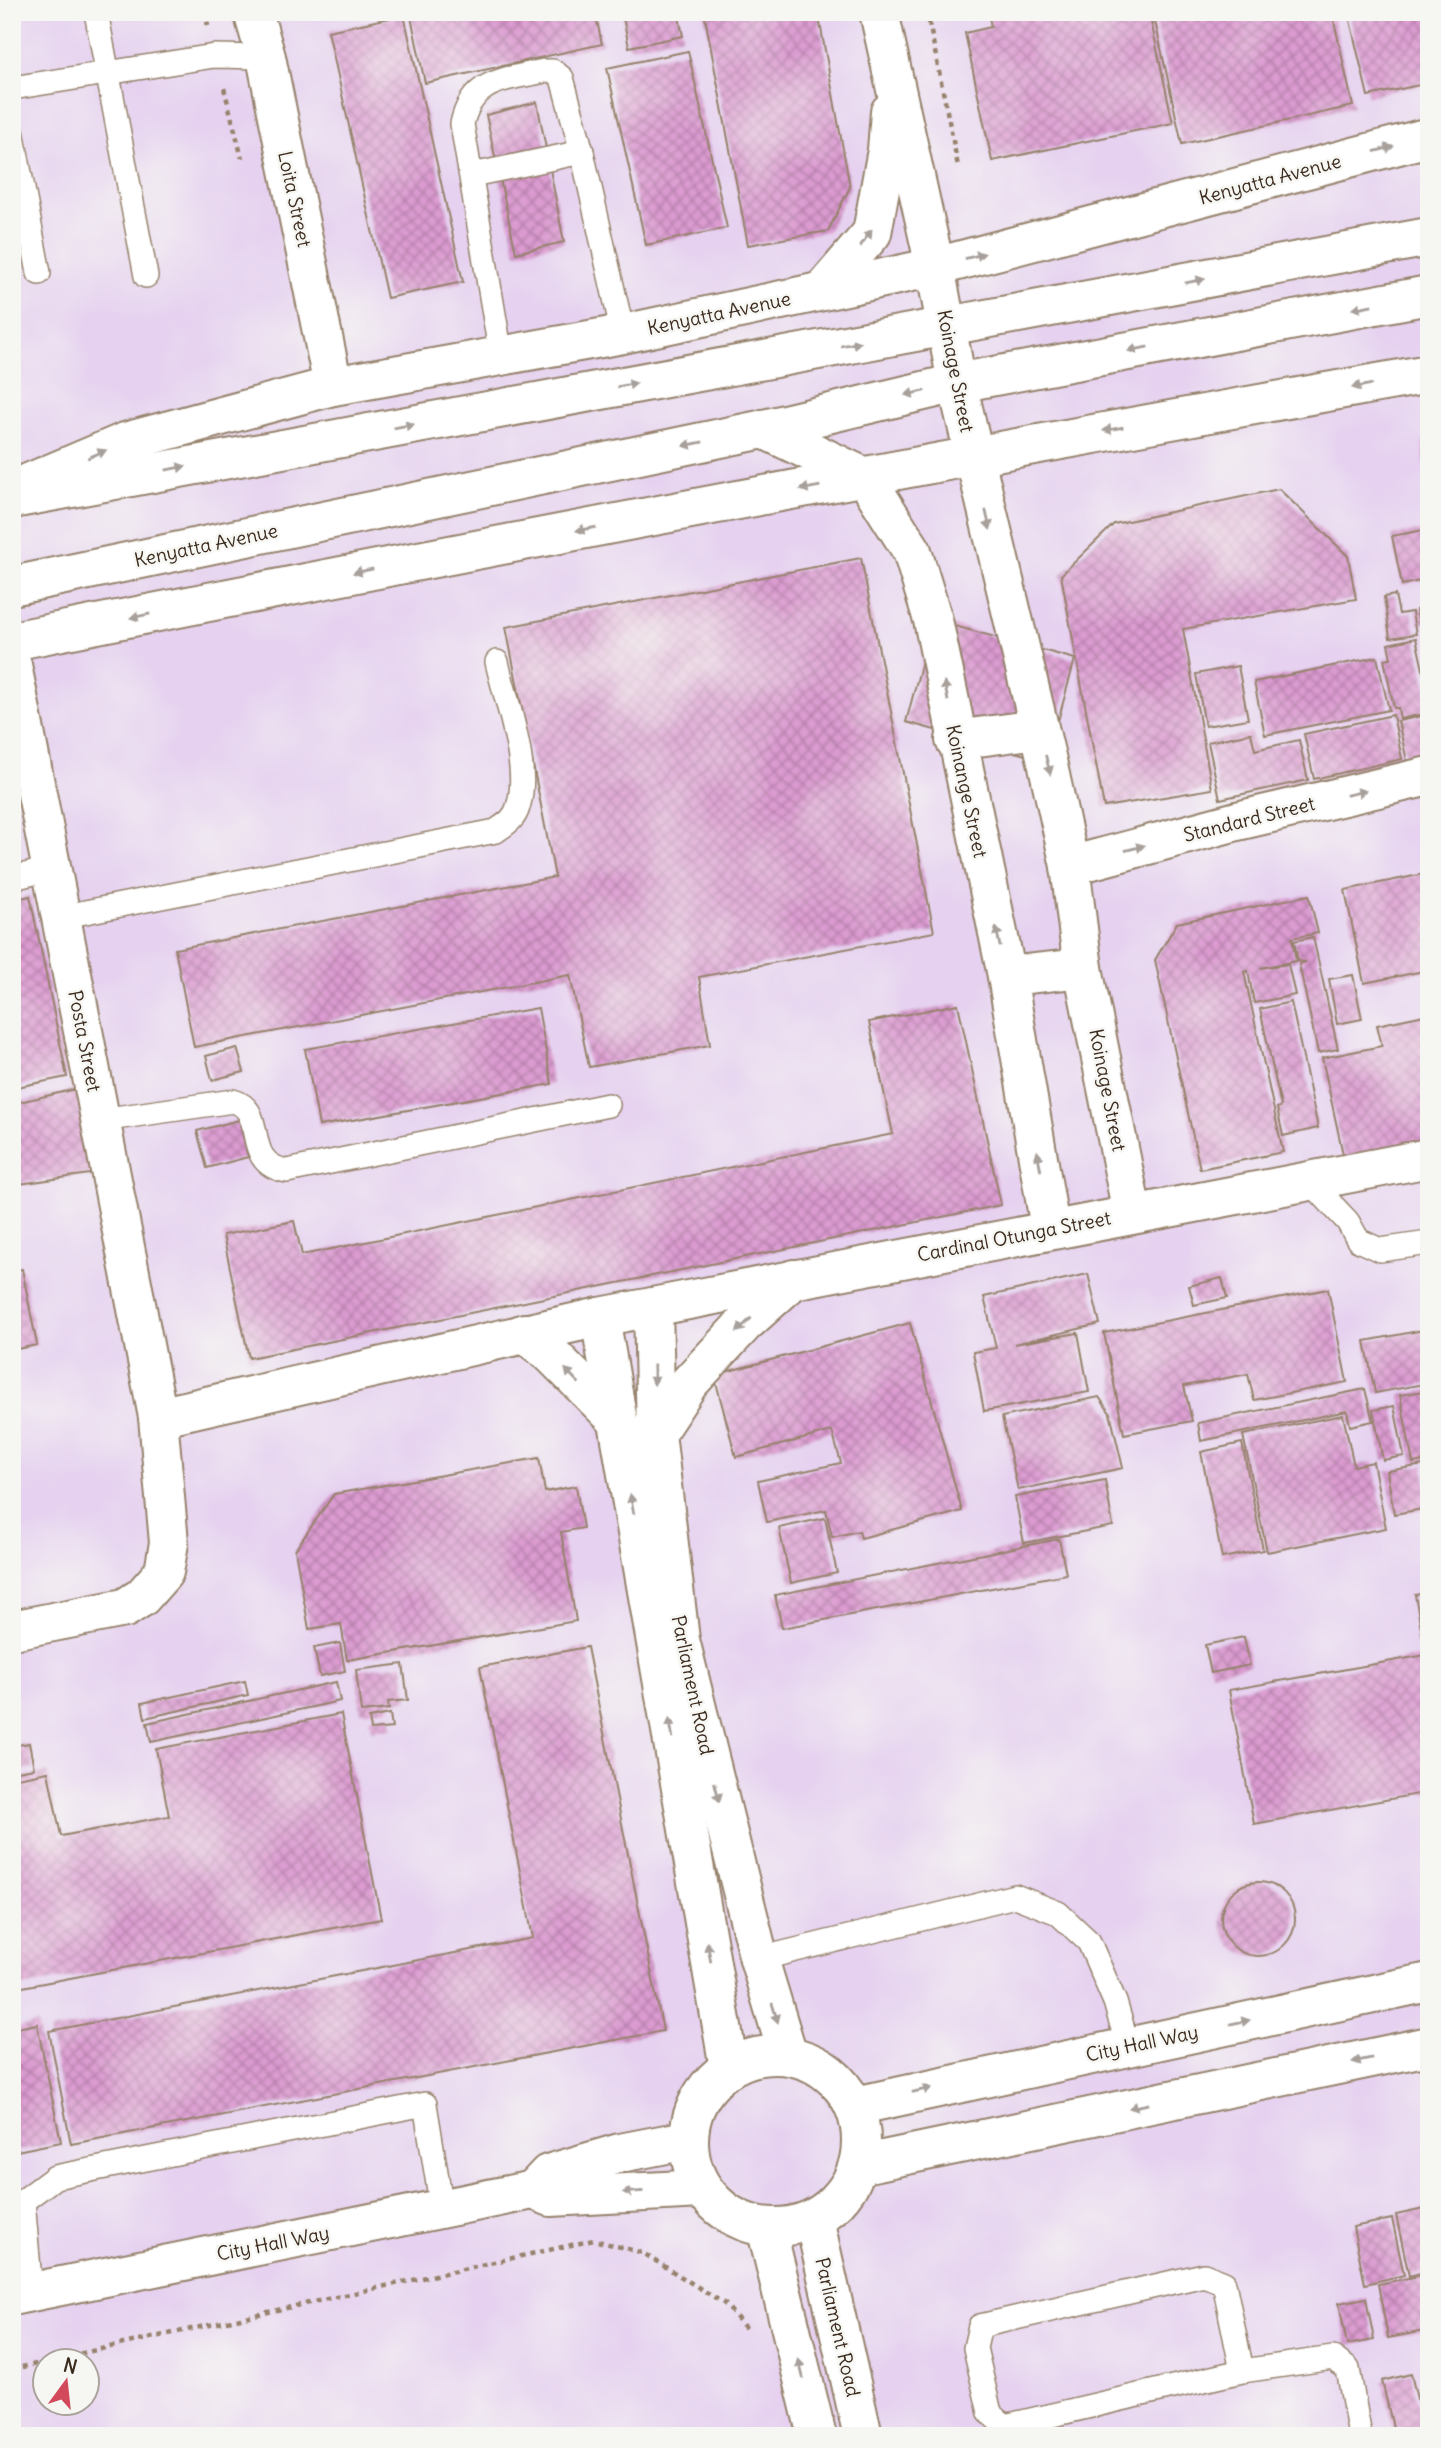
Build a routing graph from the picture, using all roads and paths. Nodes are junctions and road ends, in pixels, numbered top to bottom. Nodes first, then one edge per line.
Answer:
1 (96, 12) edge
2 (205, 12) edge
3 (879, 12) edge
4 (928, 12) edge
5 (256, 13) edge
6 (214, 56) junction
7 (266, 57) junction
8 (106, 73) junction
9 (893, 76) junction
10 (12, 88) edge
11 (12, 131) edge
12 (1429, 137) edge
13 (582, 152) junction
14 (244, 163) dead end
15 (958, 170) dead end
16 (472, 175) junction
17 (1429, 237) edge
18 (935, 267) junction
19 (39, 273) dead end
20 (146, 276) dead end
21 (823, 290) junction
22 (1429, 295) edge
23 (946, 327) junction
24 (622, 334) junction
25 (500, 356) junction
26 (1429, 374) edge
27 (957, 383) junction
28 (333, 386) junction
29 (764, 429) junction
30 (973, 454) junction
31 (866, 478) junction
32 (12, 491) edge
33 (12, 499) edge
34 (12, 586) edge
35 (12, 641) edge
36 (497, 662) dead end
37 (12, 665) edge
38 (1038, 729) junction
39 (956, 740) junction
40 (1429, 776) edge
41 (1070, 866) junction
42 (51, 869) junction
43 (12, 878) edge
44 (60, 917) junction
45 (1083, 968) junction
46 (1007, 975) junction
47 (608, 1105) dead end
48 (100, 1120) junction
49 (1416, 1157) edge
50 (1309, 1180) junction
51 (1132, 1213) junction
52 (1050, 1228) junction
53 (1429, 1243) edge
54 (794, 1279) junction
55 (653, 1307) junction
56 (600, 1317) junction
57 (524, 1333) junction
58 (158, 1417) junction
59 (618, 1421) junction
60 (656, 1433) junction
61 (12, 1630) edge
62 (759, 1959) junction
63 (1429, 1982) edge
64 (1128, 2046) junction
65 (1429, 2046) edge
66 (788, 2055) junction
67 (729, 2068) junction
68 (855, 2106) junction
69 (687, 2140) junction
70 (859, 2165) junction
71 (702, 2189) junction
72 (534, 2190) junction
73 (442, 2209) junction
74 (814, 2219) junction
75 (766, 2227) junction
76 (22, 2294) edge
77 (749, 2333) dead end
78 (102, 2350) edge
79 (32, 2365) edge
80 (12, 2369) edge
81 (1242, 2371) junction
82 (817, 2436) edge
83 (863, 2436) edge
84 (1360, 2436) edge

1 - 8 lane
2 - 6 path
3 - 9 street, Koinage Street
4 - 15 path
5 - 7 street, Loita Street
6 - 7 lane
6 - 8 lane
6 - 14 path
7 - 28 street, Loita Street
8 - 10 lane
8 - 20 lane
9 - 18 street, Koinage Street
21 -> 9 street
11 - 19 lane
18 -> 12 street, Kenyatta Avenue
13 - 16 lane
13 - 16 lane
13 - 24 lane
16 - 25 lane
23 -> 17 street
18 - 21 street, Kenyatta Avenue
18 - 23 street, Koinage Street
21 - 24 street, Kenyatta Avenue
22 -> 27 street, Kenyatta Avenue
23 - 27 street, Koinage Street
33 -> 23 street
24 - 25 street, Kenyatta Avenue
25 - 28 street, Kenyatta Avenue
26 -> 30 street
27 -> 29 street, Kenyatta Avenue
27 - 30 street, Koinage Street
32 -> 28 street, Kenyatta Avenue
29 - 31 street
29 -> 34 street, Kenyatta Avenue
30 - 31 street
30 -> 38 street, Koinage Street
31 -> 35 street
39 -> 31 street, Koinange Street
36 - 44 lane
37 - 42 street, Posta Street
38 - 39 street
38 -> 41 street, Koinage Street
46 -> 39 street, Koinange Street
41 -> 40 street, Standard Street
41 - 45 street, Koinage Street
42 - 43 lane
42 - 44 street, Posta Street
44 - 48 street, Posta Street
45 - 46 street
45 - 51 street, Koinage Street
52 -> 46 street, Koinange Street
47 - 48 lane
48 - 58 street, Posta Street
49 - 50 street, Cardinal Otunga Street
50 - 51 street, Cardinal Otunga Street
50 - 53 lane
51 - 52 street, Cardinal Otunga Street
52 - 54 street, Cardinal Otunga Street
54 - 55 street, Cardinal Otunga Street
54 -> 60 street
55 - 56 street, Cardinal Otunga Street
55 -> 60 street, Parliament Road
56 - 57 street
56 - 59 street, Parliament Road
57 - 58 street
59 -> 57 street
58 - 61 street, Posta Street
67 -> 59 street, Parliament Road
60 -> 62 street, Parliament Road
62 - 64 lane
62 -> 66 street, Parliament Road
64 -> 63 street, City Hall Way
68 -> 64 street, City Hall Way
65 -> 70 street
66 - 67 street
66 - 68 street
67 - 69 street
68 - 70 street
69 - 71 street
69 - 72 street, City Hall Way
70 - 74 street
71 -> 72 street, City Hall Way
71 - 75 street
72 - 73 street, City Hall Way
73 - 76 street, City Hall Way
73 - 76 lane
74 - 75 street
74 - 83 street, Parliament Road
82 -> 75 street
77 - 78 path
79 - 80 path
81 - 81 lane
81 - 84 lane

